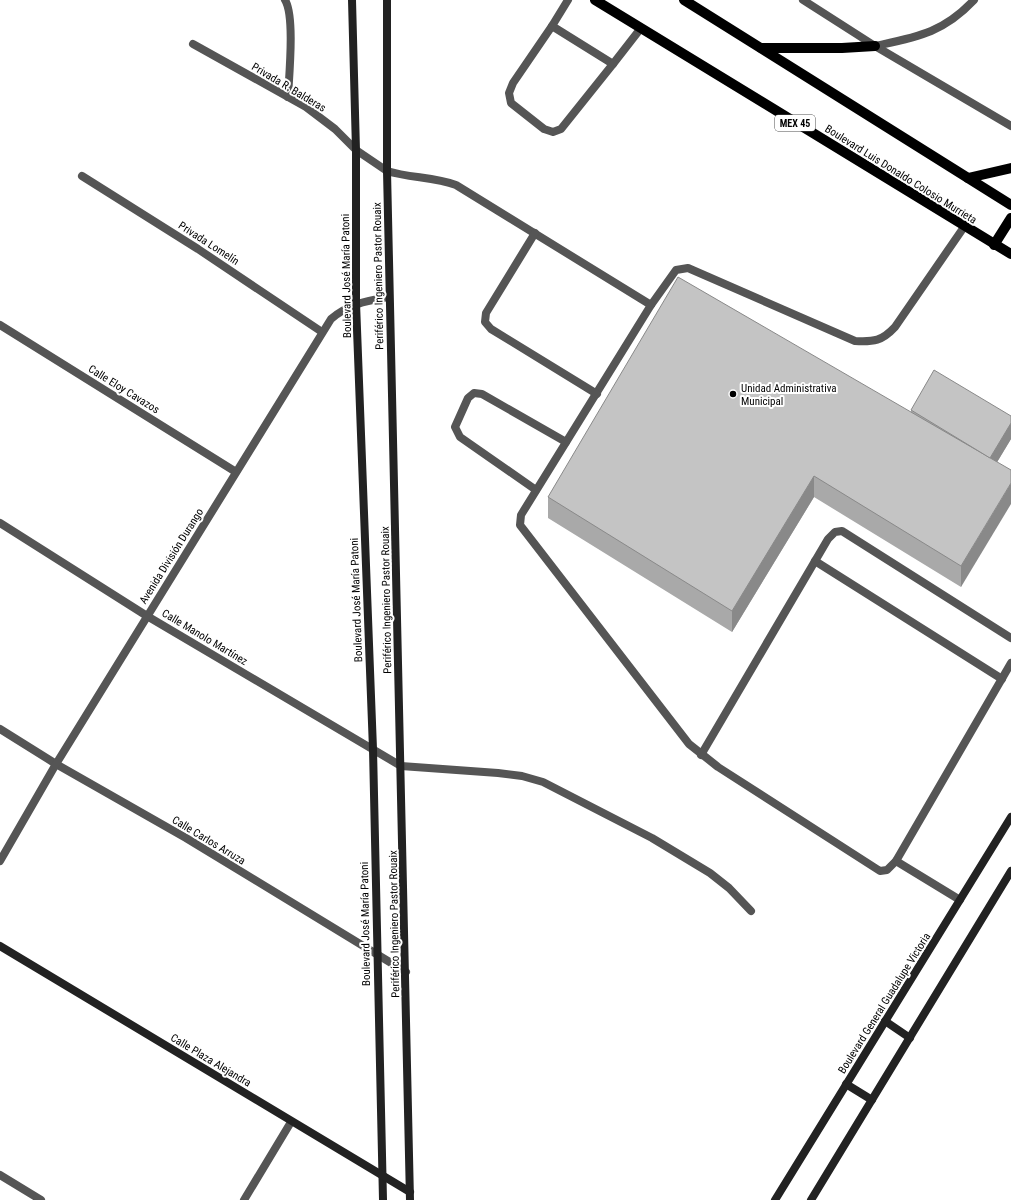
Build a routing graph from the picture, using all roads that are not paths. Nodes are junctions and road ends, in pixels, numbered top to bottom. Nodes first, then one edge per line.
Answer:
1 (285, 0) edge
2 (352, 0) edge
3 (387, 0) edge
4 (568, 0) edge
5 (595, 0) edge
6 (684, 0) edge
7 (803, 0) edge
8 (974, 0) edge
9 (552, 26) junction
10 (641, 28) junction
11 (193, 44) dead end
12 (875, 46) junction
13 (760, 48) junction
14 (612, 64) junction
15 (288, 97) junction
16 (1011, 126) edge
17 (356, 150) junction
18 (1011, 168) edge
19 (387, 171) junction
20 (82, 176) dead end
21 (968, 178) junction
22 (1011, 205) edge
23 (1011, 218) edge
24 (964, 227) junction
25 (535, 233) junction
26 (994, 245) junction
27 (1011, 254) edge
28 (389, 297) junction
29 (356, 304) junction
30 (652, 305) junction
31 (0, 325) edge
32 (322, 332) junction
33 (596, 394) junction
34 (566, 442) junction
35 (236, 472) junction
36 (536, 490) junction
37 (0, 522) edge
38 (815, 561) junction
39 (147, 616) junction
40 (1011, 638) edge
41 (1011, 663) edge
42 (1002, 679) junction
43 (0, 730) edge
44 (373, 749) junction
45 (701, 755) junction
46 (56, 764) junction
47 (401, 766) junction
48 (1011, 817) edge
49 (0, 860) edge
50 (896, 861) junction
51 (1011, 871) edge
52 (960, 900) junction
53 (751, 911) dead end
54 (0, 946) edge
55 (377, 954) junction
56 (406, 972) junction
57 (885, 1022) junction
58 (910, 1038) junction
59 (846, 1084) junction
60 (872, 1100) junction
61 (291, 1122) junction
62 (0, 1175) edge
63 (382, 1176) junction
64 (410, 1196) edge
65 (41, 1200) edge
66 (244, 1200) edge
67 (382, 1200) edge
68 (775, 1200) edge
69 (811, 1200) edge

1 - 15 street
2 - 17 main road, Boulevard José María Patoni
3 - 19 main road, Periférico Ingeniero Pastor Rouaix
4 - 9 street
5 - 10 main road, Boulevard Luis Donaldo Colosio Murrieta / MEX 45
6 - 13 main road
7 - 12 street
8 - 12 street
9 - 14 street
9 - 14 street
10 - 14 street
10 - 24 main road, Boulevard Luis Donaldo Colosio Murrieta / MEX 45
11 - 15 street, Privada R. Balderas
12 - 13 main road
12 - 16 street
13 - 21 main road
15 - 17 street, Privada R. Balderas
17 - 19 street, Privada R. Balderas
17 - 29 main road, Boulevard José María Patoni
18 - 21 main road
19 - 25 street
19 - 28 main road, Periférico Ingeniero Pastor Rouaix
20 - 32 street, Privada Lomelín
21 - 22 main road
23 - 26 main road
24 - 26 main road, Boulevard Luis Donaldo Colosio Murrieta / MEX 45
24 - 30 street
25 - 30 street
25 - 33 street
26 - 27 main road, Boulevard Luis Donaldo Colosio Murrieta / MEX 45
28 - 29 street, Avenida División Durango
28 - 47 main road, Periférico Ingeniero Pastor Rouaix
29 - 32 street, Avenida División Durango
29 - 44 main road, Boulevard José María Patoni
30 - 33 street
31 - 35 street, Calle Eloy Cavazos
32 - 35 street, Avenida División Durango
33 - 34 street
34 - 36 street
34 - 36 street
35 - 39 street, Avenida División Durango
36 - 45 street
37 - 39 street, Calle Manolo Martínez
38 - 40 street
38 - 42 street
38 - 45 street
39 - 44 street, Calle Manolo Martínez
39 - 46 street, Avenida División Durango
41 - 42 street
42 - 50 street
43 - 46 street, Calle Carlos Arruza
44 - 47 street, Calle Manolo Martínez
44 - 55 main road, Boulevard José María Patoni
45 - 50 street
46 - 49 street, Avenida División Durango
46 - 55 street, Calle Carlos Arruza
47 - 53 street
47 - 56 main road, Periférico Ingeniero Pastor Rouaix
48 - 52 main road, Boulevard General Guadalupe Victoria
50 - 52 street
51 - 58 main road
52 - 57 main road, Boulevard General Guadalupe Victoria
54 - 61 main road, Calle Plaza Alejandra
55 - 56 street, Calle Carlos Arruza
55 - 63 main road, Boulevard José María Patoni
56 - 64 main road, Periférico Ingeniero Pastor Rouaix
57 - 58 main road
57 - 59 main road, Boulevard General Guadalupe Victoria
58 - 60 main road
59 - 60 main road
59 - 68 main road, Boulevard General Guadalupe Victoria
60 - 69 main road
61 - 63 main road, Calle Plaza Alejandra
61 - 66 street
62 - 65 street
63 - 64 main road, Calle Plaza Alejandra
63 - 67 main road, Boulevard José María Patoni

